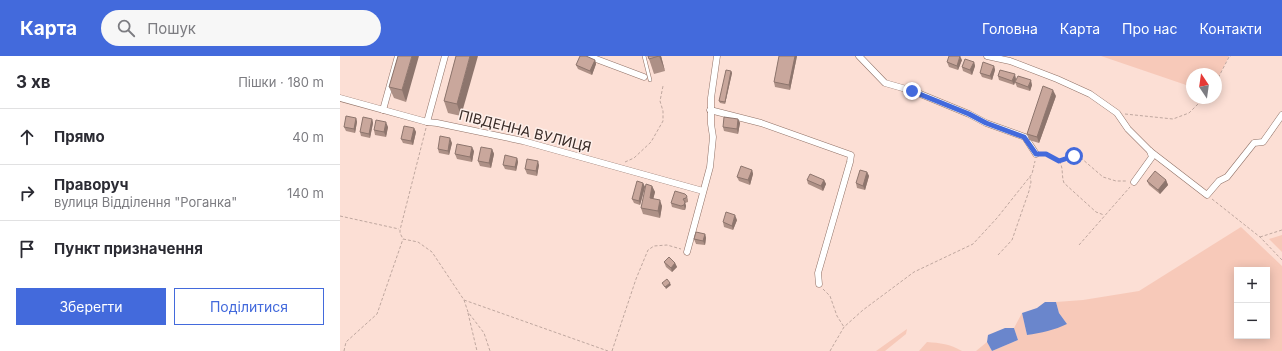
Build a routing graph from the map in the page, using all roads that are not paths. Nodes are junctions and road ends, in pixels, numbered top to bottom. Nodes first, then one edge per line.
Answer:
1 (398, 56) edge
2 (445, 56) edge
3 (591, 56) edge
4 (644, 56) edge
5 (717, 56) edge
6 (859, 56) edge
7 (987, 56) edge
8 (644, 77) dead end
9 (650, 80) dead end
10 (340, 98) edge
11 (383, 110) junction
12 (710, 110) junction
13 (1282, 115) edge
14 (427, 122) junction
15 (1150, 151) junction
16 (1036, 154) road end
17 (1134, 182) road end
18 (703, 191) junction
19 (687, 252) road end
20 (819, 284) road end

1 - 11 street
2 - 14 street
3 - 8 street
4 - 9 lane
5 - 12 street
6 - 16 street
7 - 15 street
10 - 11 street, ПІВДЕННА ВУЛИЦЯ
11 - 14 street, ПІВДЕННА ВУЛИЦЯ
12 - 18 street
12 - 20 street
13 - 15 street
14 - 18 street, ПІВДЕННА ВУЛИЦЯ
15 - 17 street
18 - 19 street

